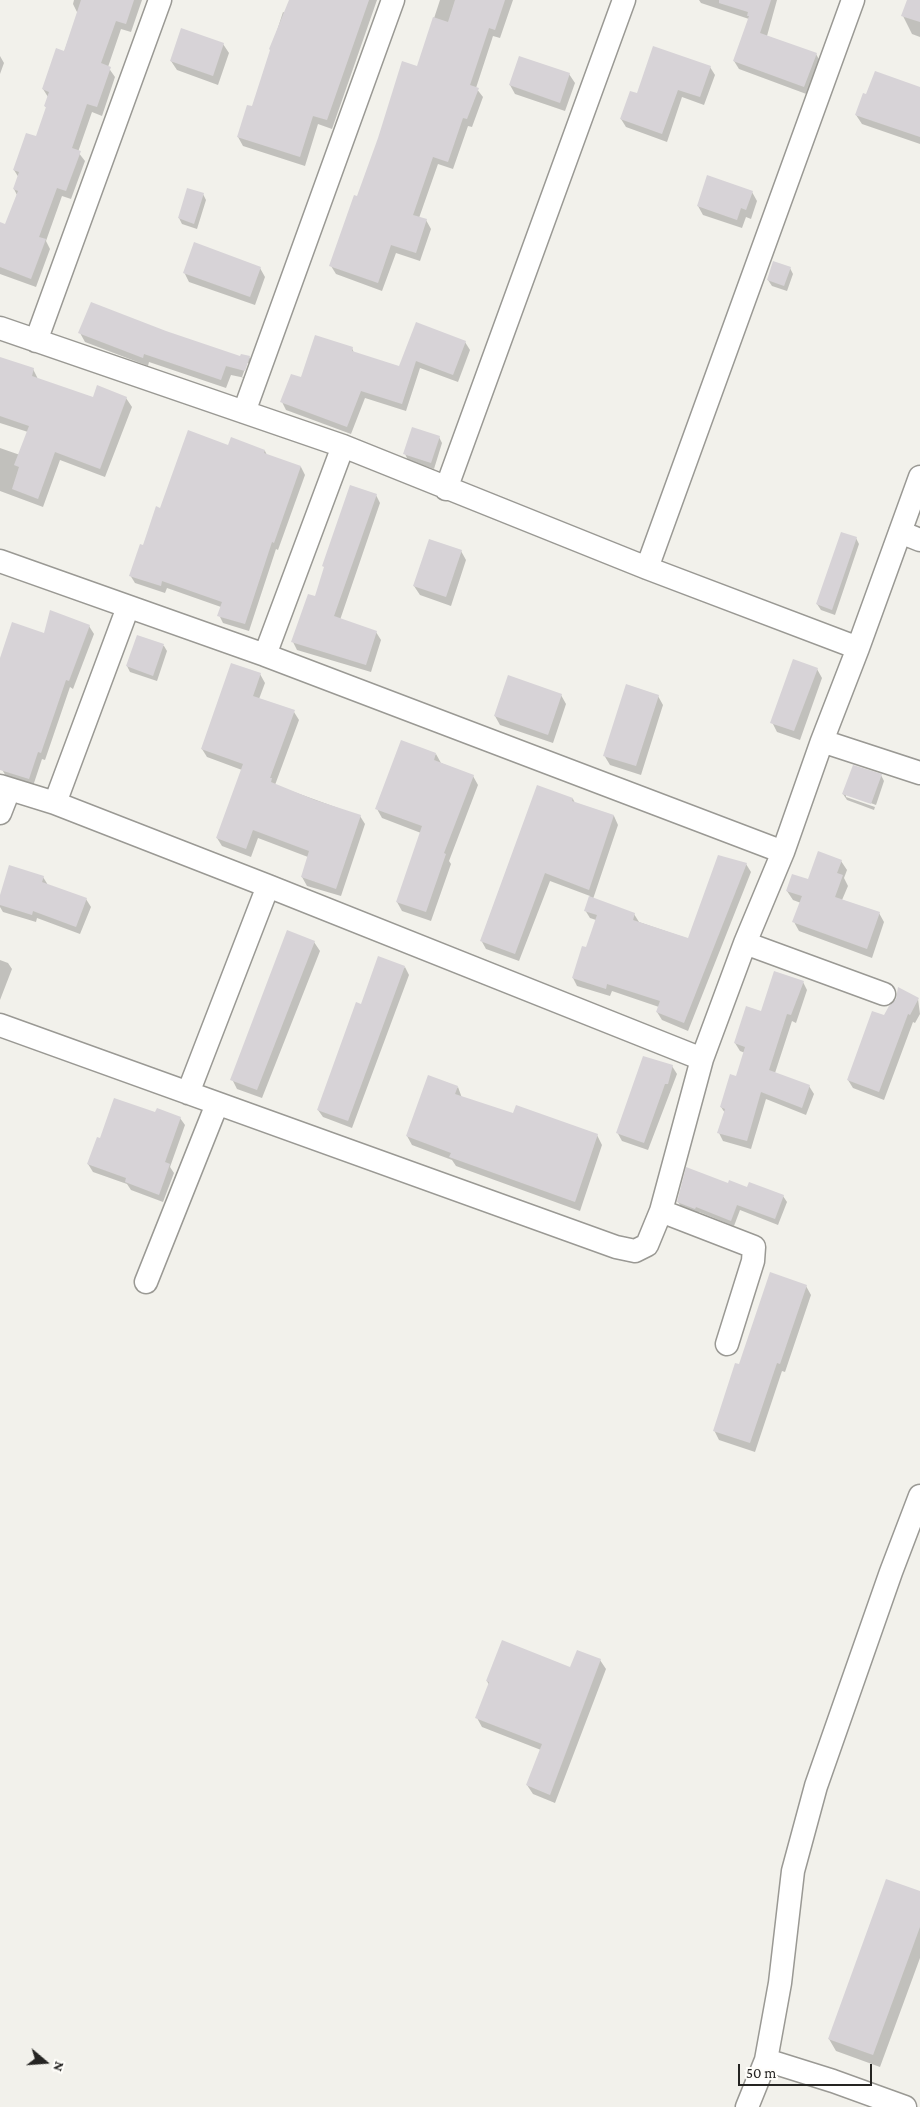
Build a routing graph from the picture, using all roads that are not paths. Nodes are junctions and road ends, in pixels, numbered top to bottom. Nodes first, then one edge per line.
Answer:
1 (160, 0) edge
2 (393, 0) edge
3 (624, 0) edge
4 (852, 0) edge
5 (0, 328) edge
6 (36, 341) junction
7 (244, 412) junction
8 (343, 446) junction
9 (920, 477) edge
10 (446, 489) junction
11 (910, 536) edge
12 (0, 561) edge
13 (647, 568) junction
14 (128, 607) junction
15 (858, 648) junction
16 (265, 655) junction
17 (822, 740) junction
18 (920, 774) edge
19 (5, 788) edge
20 (54, 803) junction
21 (0, 813) edge
22 (783, 852) junction
23 (268, 886) junction
24 (745, 943) junction
25 (884, 994) dead end
26 (0, 1025) edge
27 (702, 1060) junction
28 (188, 1093) junction
29 (217, 1104) junction
30 (661, 1211) junction
31 (146, 1282) dead end
32 (727, 1344) dead end
33 (920, 1496) edge
34 (766, 2060) junction
35 (747, 2107) edge
36 (904, 2107) edge

1 - 6 street
2 - 7 street
3 - 10 street
4 - 13 street
5 - 6 street
6 - 7 street
7 - 8 street
8 - 10 street
8 - 16 street
9 - 11 street
10 - 13 street
11 - 15 street
12 - 14 street
13 - 15 street
14 - 16 street
14 - 20 street
15 - 17 street
16 - 22 street
17 - 18 street
17 - 22 street
19 - 20 street
19 - 21 street
20 - 23 street
22 - 24 street
23 - 27 street
23 - 28 street
24 - 25 street
24 - 27 street
26 - 28 street
27 - 30 street
28 - 29 street
29 - 30 street
29 - 31 street
30 - 32 street
33 - 34 street
34 - 35 street
34 - 36 street

